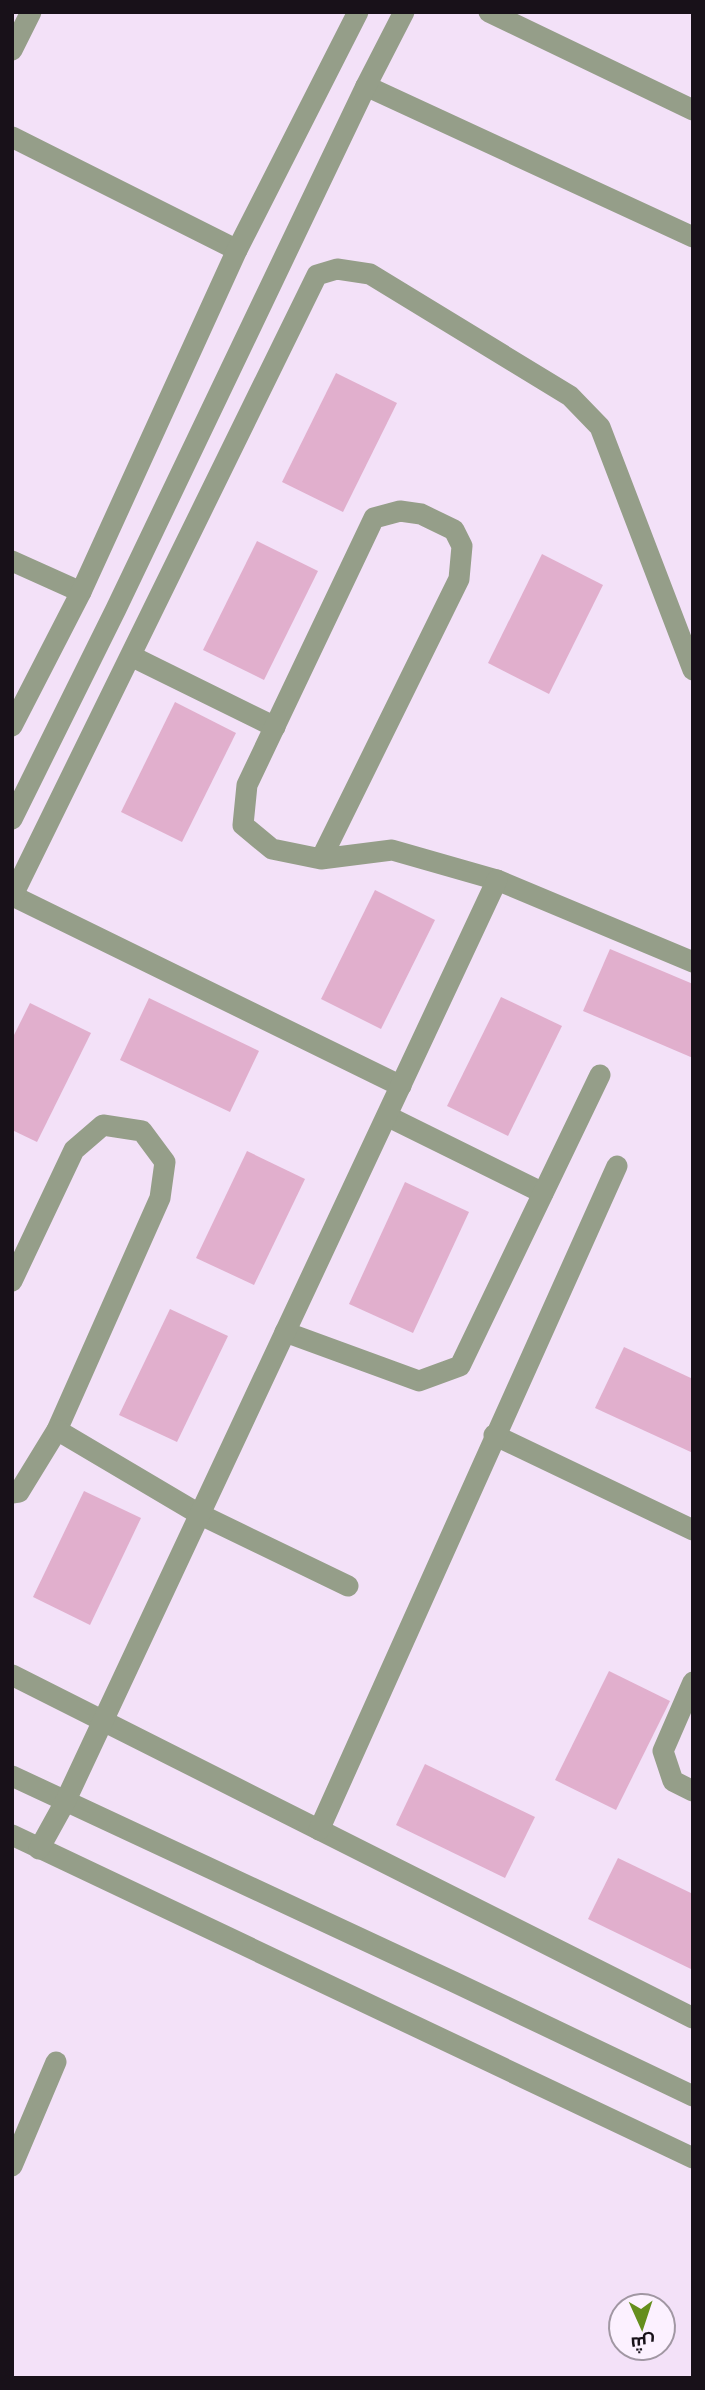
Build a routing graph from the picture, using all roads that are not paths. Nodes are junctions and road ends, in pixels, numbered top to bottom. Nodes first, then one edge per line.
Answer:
1 (31, 12) edge
2 (358, 12) edge
3 (404, 12) edge
4 (489, 12) edge
5 (12, 50) edge
6 (366, 86) junction
7 (693, 110) edge
8 (12, 137) edge
9 (693, 237) edge
10 (237, 250) junction
11 (12, 561) edge
12 (81, 592) junction
13 (131, 656) junction
14 (693, 670) edge
15 (12, 726) edge
16 (275, 727) junction
17 (12, 819) edge
18 (321, 859) junction
19 (497, 880) junction
20 (13, 897) edge
21 (693, 962) edge
22 (600, 1075) dead end
23 (401, 1086) junction
24 (387, 1116) junction
25 (617, 1166) dead end
26 (543, 1193) junction
27 (12, 1281) edge
28 (285, 1332) junction
29 (57, 1430) junction
30 (494, 1435) junction
31 (12, 1493) edge
32 (199, 1514) junction
33 (693, 1530) edge
34 (348, 1586) dead end
35 (12, 1675) edge
36 (690, 1694) edge
37 (103, 1721) junction
38 (12, 1776) edge
39 (693, 1791) edge
40 (65, 1802) junction
41 (319, 1830) junction
42 (12, 1835) edge
43 (39, 1849) junction
44 (693, 2018) edge
45 (56, 2062) dead end
46 (693, 2096) edge
47 (693, 2158) edge
48 (12, 2166) edge

1 - 5 street
2 - 10 street
3 - 6 street
4 - 7 street
6 - 9 street
6 - 17 street
8 - 10 street
10 - 12 street
11 - 12 street
12 - 15 street
13 - 14 street
13 - 16 street
13 - 20 street
16 - 18 street
16 - 18 street
18 - 19 street
19 - 21 street
19 - 23 street
20 - 23 street
22 - 26 street
23 - 24 street
24 - 26 street
24 - 28 street
25 - 30 street
26 - 28 street
27 - 29 street
28 - 32 street
29 - 31 street
29 - 32 street
30 - 33 street
30 - 41 street
32 - 34 street
32 - 37 street
35 - 37 street
36 - 39 street
37 - 40 street
37 - 41 street
38 - 40 street
40 - 43 street
40 - 46 street
41 - 44 street
42 - 43 street
43 - 47 street
45 - 48 street

